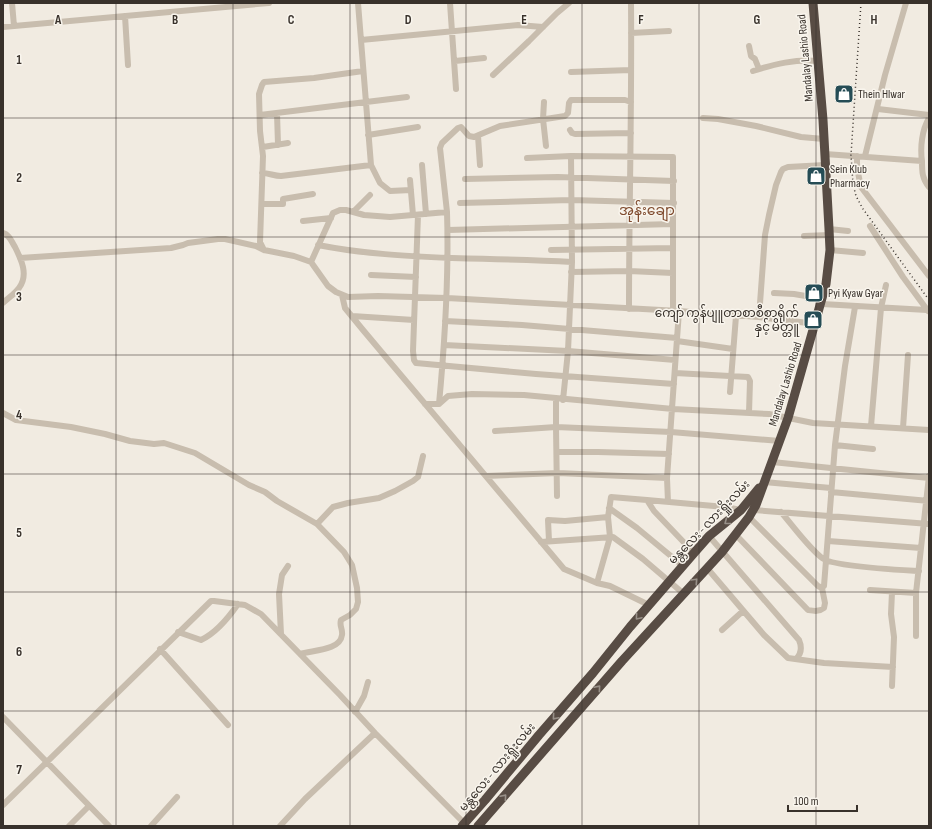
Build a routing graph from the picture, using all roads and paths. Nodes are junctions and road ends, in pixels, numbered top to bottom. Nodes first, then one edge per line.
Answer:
1 (12, 3) edge
2 (269, 3) edge
3 (358, 3) edge
4 (450, 3) edge
5 (569, 3) edge
6 (631, 3) edge
7 (813, 3) edge
8 (906, 3) edge
9 (125, 16) junction
10 (14, 26) junction
11 (3, 27) edge
12 (543, 27) junction
13 (452, 31) junction
14 (669, 31) dead end
15 (631, 33) junction
16 (361, 40) junction
17 (750, 46) dead end
18 (484, 58) dead end
19 (455, 61) junction
20 (818, 61) junction
21 (128, 65) dead end
22 (631, 70) junction
23 (362, 71) junction
24 (571, 72) dead end
25 (493, 75) dead end
26 (456, 89) dead end
27 (407, 98) dead end
28 (544, 102) dead end
29 (631, 102) junction
30 (365, 103) junction
31 (878, 109) junction
32 (277, 113) junction
33 (260, 115) junction
34 (929, 115) edge
35 (703, 118) dead end
36 (929, 118) edge
37 (543, 119) junction
38 (418, 127) dead end
39 (570, 130) dead end
40 (631, 133) junction
41 (368, 135) junction
42 (478, 136) junction
43 (824, 139) junction
44 (288, 143) dead end
45 (278, 145) junction
46 (546, 146) dead end
47 (263, 147) junction
48 (825, 154) junction
49 (571, 156) junction
50 (631, 156) junction
51 (857, 156) junction
52 (866, 156) junction
53 (527, 158) dead end
54 (922, 161) junction
55 (371, 165) junction
56 (480, 165) dead end
57 (825, 165) junction
58 (422, 166) dead end
59 (262, 173) junction
60 (571, 178) junction
61 (465, 179) dead end
62 (630, 179) junction
63 (410, 180) dead end
64 (674, 181) junction
65 (929, 187) edge
66 (411, 190) junction
67 (313, 194) dead end
68 (370, 195) dead end
69 (571, 200) junction
70 (630, 202) junction
71 (460, 203) dead end
72 (674, 203) junction
73 (262, 204) junction
74 (353, 212) junction
75 (447, 212) junction
76 (426, 214) junction
77 (415, 215) junction
78 (331, 218) junction
79 (303, 221) dead end
80 (673, 224) junction
81 (572, 226) junction
82 (629, 226) junction
83 (870, 226) dead end
84 (448, 230) junction
85 (848, 231) dead end
86 (829, 232) junction
87 (3, 233) edge
88 (804, 236) dead end
89 (258, 244) junction
90 (318, 245) junction
91 (673, 248) junction
92 (630, 249) junction
93 (551, 250) dead end
94 (572, 250) junction
95 (830, 250) junction
96 (863, 253) dead end
97 (417, 257) junction
98 (448, 257) junction
99 (20, 258) junction
100 (311, 262) junction
101 (572, 262) junction
102 (629, 271) junction
103 (571, 272) junction
104 (673, 273) junction
105 (371, 275) dead end
106 (929, 276) edge
107 (416, 277) junction
108 (886, 285) dead end
109 (774, 293) dead end
110 (342, 295) junction
111 (414, 297) junction
112 (447, 298) junction
113 (822, 302) junction
114 (3, 303) edge
115 (570, 306) junction
116 (855, 306) junction
117 (881, 308) junction
118 (629, 309) junction
119 (676, 311) junction
120 (928, 311) edge
121 (352, 316) junction
122 (736, 316) junction
123 (758, 317) junction
124 (414, 320) junction
125 (445, 321) junction
126 (816, 324) junction
127 (570, 329) junction
128 (677, 340) junction
129 (444, 345) junction
130 (733, 349) junction
131 (568, 351) junction
132 (908, 355) dead end
133 (676, 360) junction
134 (442, 366) junction
135 (675, 373) junction
136 (565, 376) junction
137 (731, 377) junction
138 (674, 384) junction
139 (730, 392) dead end
140 (560, 399) junction
141 (425, 404) junction
142 (439, 404) junction
143 (673, 409) junction
144 (3, 413) edge
145 (749, 413) junction
146 (788, 418) junction
147 (838, 424) junction
148 (871, 426) junction
149 (556, 427) junction
150 (903, 428) junction
151 (495, 430) dead end
152 (929, 430) edge
153 (671, 432) junction
154 (780, 441) junction
155 (835, 444) junction
156 (873, 449) dead end
157 (557, 452) junction
158 (669, 454) junction
159 (422, 456) dead end
160 (772, 462) junction
161 (833, 468) junction
162 (558, 473) junction
163 (486, 476) junction
164 (929, 477) edge
165 (667, 478) junction
166 (763, 483) junction
167 (831, 490) junction
168 (557, 496) dead end
169 (647, 500) junction
170 (928, 501) edge
171 (668, 502) junction
172 (609, 508) junction
173 (741, 510) junction
174 (781, 512) junction
175 (752, 513) junction
176 (830, 516) junction
177 (608, 517) junction
178 (317, 524) junction
179 (926, 524) edge
180 (736, 535) junction
181 (709, 536) junction
182 (610, 537) junction
183 (549, 541) junction
184 (828, 541) junction
185 (541, 542) junction
186 (921, 548) junction
187 (722, 552) junction
188 (694, 553) junction
189 (826, 561) junction
190 (288, 566) dead end
191 (683, 566) junction
192 (707, 568) junction
193 (919, 571) junction
194 (669, 582) junction
195 (597, 583) junction
196 (822, 588) junction
197 (870, 590) dead end
198 (892, 592) junction
199 (916, 593) junction
200 (684, 594) junction
201 (238, 604) junction
202 (649, 605) junction
203 (743, 611) junction
204 (722, 630) dead end
205 (178, 632) junction
206 (281, 634) junction
207 (624, 634) junction
208 (916, 636) dead end
209 (638, 644) junction
210 (160, 649) junction
211 (300, 654) junction
212 (796, 659) junction
213 (893, 667) junction
214 (368, 682) dead end
215 (892, 686) dead end
216 (355, 712) junction
217 (4, 718) edge
218 (228, 725) dead end
219 (375, 733) junction
220 (47, 762) junction
221 (177, 797) dead end
222 (3, 805) edge
223 (89, 806) junction
224 (463, 825) edge
225 (69, 826) edge
226 (109, 826) edge
227 (151, 826) edge
228 (280, 826) edge
229 (478, 826) edge

1 - 10 street
2 - 9 street
3 - 16 street
4 - 13 street
5 - 12 street
6 - 15 street
7 - 20 highway, Mandalay Lashio Road
8 - 31 street
9 - 10 street
9 - 21 street
10 - 11 street
12 - 13 street
12 - 25 street
13 - 16 street
13 - 19 street
14 - 15 street
15 - 22 street
16 - 23 street
17 - 20 street
18 - 19 street
19 - 26 street
20 - 43 highway, Mandalay Lashio Road
22 - 24 street
22 - 29 street
23 - 30 street
23 - 33 street
27 - 30 street
28 - 37 street
29 - 37 street
29 - 40 street
30 - 32 street
30 - 41 street
31 - 34 street
31 - 52 street
32 - 33 street
32 - 45 street
33 - 47 street
35 - 43 street
36 - 54 street
37 - 42 street
37 - 46 street
38 - 41 street
39 - 40 street
40 - 50 street
41 - 55 street
42 - 56 street
42 - 75 street
43 - 48 highway, Mandalay Lashio Road
44 - 45 street
45 - 47 street
47 - 59 street
48 - 51 street
48 - 57 highway, Mandalay Lashio Road
49 - 50 street
49 - 53 street
49 - 60 street
50 - 62 street
50 - 64 street
51 - 52 street
51 - 106 street
52 - 54 street
54 - 65 street
55 - 59 street
55 - 66 street
57 - 86 highway, Mandalay Lashio Road
57 - 123 street
58 - 76 street
59 - 73 street
60 - 61 street
60 - 62 street
60 - 69 street
62 - 64 street
62 - 70 street
63 - 66 street
64 - 72 street
66 - 77 street
67 - 73 street
68 - 74 street
69 - 70 street
69 - 71 street
69 - 81 street
70 - 72 street
70 - 82 street
72 - 80 street
73 - 89 street
74 - 77 street
74 - 78 street
75 - 76 street
75 - 84 street
76 - 77 street
77 - 97 street
78 - 79 street
78 - 90 street
80 - 82 street
80 - 91 street
81 - 82 street
81 - 84 street
81 - 94 street
82 - 92 street
83 - 120 street
84 - 98 street
85 - 86 street
86 - 88 street
86 - 95 highway, Mandalay Lashio Road
87 - 99 street
89 - 99 street
89 - 100 street
90 - 97 street
90 - 100 street
91 - 92 street
91 - 104 street
92 - 94 street
92 - 102 street
93 - 94 street
94 - 101 street
95 - 96 street
95 - 113 highway, Mandalay Lashio Road
97 - 98 street
97 - 107 street
98 - 101 street
98 - 112 street
99 - 114 street
100 - 110 street
101 - 103 street
102 - 103 street
102 - 104 street
102 - 118 street
103 - 115 street
104 - 119 street
105 - 107 street
107 - 111 street
108 - 117 street
109 - 113 street
110 - 111 street
110 - 121 street
111 - 112 street
111 - 124 street
112 - 115 street
112 - 125 street
113 - 116 street
113 - 126 highway, Mandalay Lashio Road
115 - 118 street
115 - 127 street
116 - 117 street
116 - 147 street
117 - 120 street
117 - 148 street
118 - 119 street
119 - 122 street
119 - 128 street
121 - 124 street
121 - 141 street
122 - 123 street
122 - 130 street
123 - 126 street
124 - 134 street
125 - 127 street
125 - 129 street
126 - 146 highway, Mandalay Lashio Road
127 - 128 street
127 - 131 street
128 - 130 street
128 - 133 street
129 - 131 street
129 - 134 street
130 - 137 street
131 - 133 street
131 - 136 street
132 - 150 street
133 - 135 street
134 - 136 street
134 - 142 street
135 - 137 street
135 - 138 street
136 - 138 street
136 - 140 street
137 - 139 street
137 - 145 street
138 - 143 street
140 - 142 street
140 - 143 street
140 - 149 street
141 - 142 street
141 - 163 street
143 - 145 street
143 - 153 street
144 - 178 street
145 - 146 street
146 - 147 street
146 - 154 highway, Mandalay Lashio Road
147 - 148 street
147 - 155 street
148 - 150 street
149 - 151 street
149 - 153 street
149 - 157 street
150 - 152 street
153 - 154 street
153 - 158 street
154 - 160 highway, Mandalay Lashio Road
155 - 156 street
155 - 161 street
157 - 158 street
157 - 162 street
158 - 165 street
159 - 178 street
160 - 161 street
160 - 166 highway, Mandalay Lashio Road
161 - 164 street
161 - 167 street
162 - 163 street
162 - 165 street
162 - 168 street
163 - 185 street
164 - 170 street
165 - 171 street
166 - 167 street
166 - 173 highway, မန္တလေး - လားရှိုးလမ်း
166 - 175 highway, မန္တလေး - လားရှိုးလမ်း
167 - 170 street
167 - 176 street
169 - 171 street
169 - 172 street
169 - 188 street
170 - 179 street
171 - 173 street
172 - 177 street
172 - 191 street
173 -> 181 highway, မန္တလေး - လားရှိုးလမ်း
174 - 175 street
174 - 176 street
174 - 189 street
175 - 180 highway, မန္တလေး - လားရှိုးလမ်း
175 - 196 street
176 - 179 street
176 - 184 street
177 - 182 street
177 - 183 street
178 - 211 street
179 - 186 street
180 - 187 highway, မန္တလေး - လားရှိုးလမ်း
180 - 196 street
181 - 187 street
181 - 188 highway, မန္တလေး - လားရှိုးလမ်း
182 - 183 street
182 - 194 street
182 - 195 street
183 - 185 street
184 - 186 street
184 - 189 street
185 - 195 street
186 - 193 street
187 - 192 highway, မန္တလေး - လားရှိုးလမ်း
187 - 212 street
188 - 191 highway, မန္တလေး - လားရှိုးလမ်း
189 - 193 street
189 - 196 street
190 - 206 street
191 - 194 highway, မန္တလေး - လားရှိုးလမ်း
200 -> 192 highway, မန္တလေး - လားရှိုးလမ်း
192 - 203 street
193 - 199 street
194 - 200 street
194 - 202 highway, မန္တလေး - လားရှိုးလမ်း
195 - 202 street
197 - 198 street
198 - 199 street
198 - 213 street
199 - 208 street
200 - 209 highway, မန္တလေး - လားရှိုးလမ်း
201 - 205 street
201 - 205 street
201 - 206 street
202 -> 207 highway, မန္တလေး - လားရှိုးလမ်း
203 - 204 street
203 - 212 street
205 - 210 street
206 - 211 street
207 - 209 highway
207 -> 224 highway, မန္တလေး - လားရှိုးလမ်း
229 -> 209 highway, မန္တလေး - လားရှိုးလမ်း
210 - 218 street
210 - 220 street
211 - 216 street
212 - 213 street
213 - 215 street
214 - 216 street
216 - 219 street
217 - 220 street
219 - 224 street
219 - 228 street
220 - 222 street
220 - 223 street
221 - 227 street
223 - 225 street
223 - 226 street

